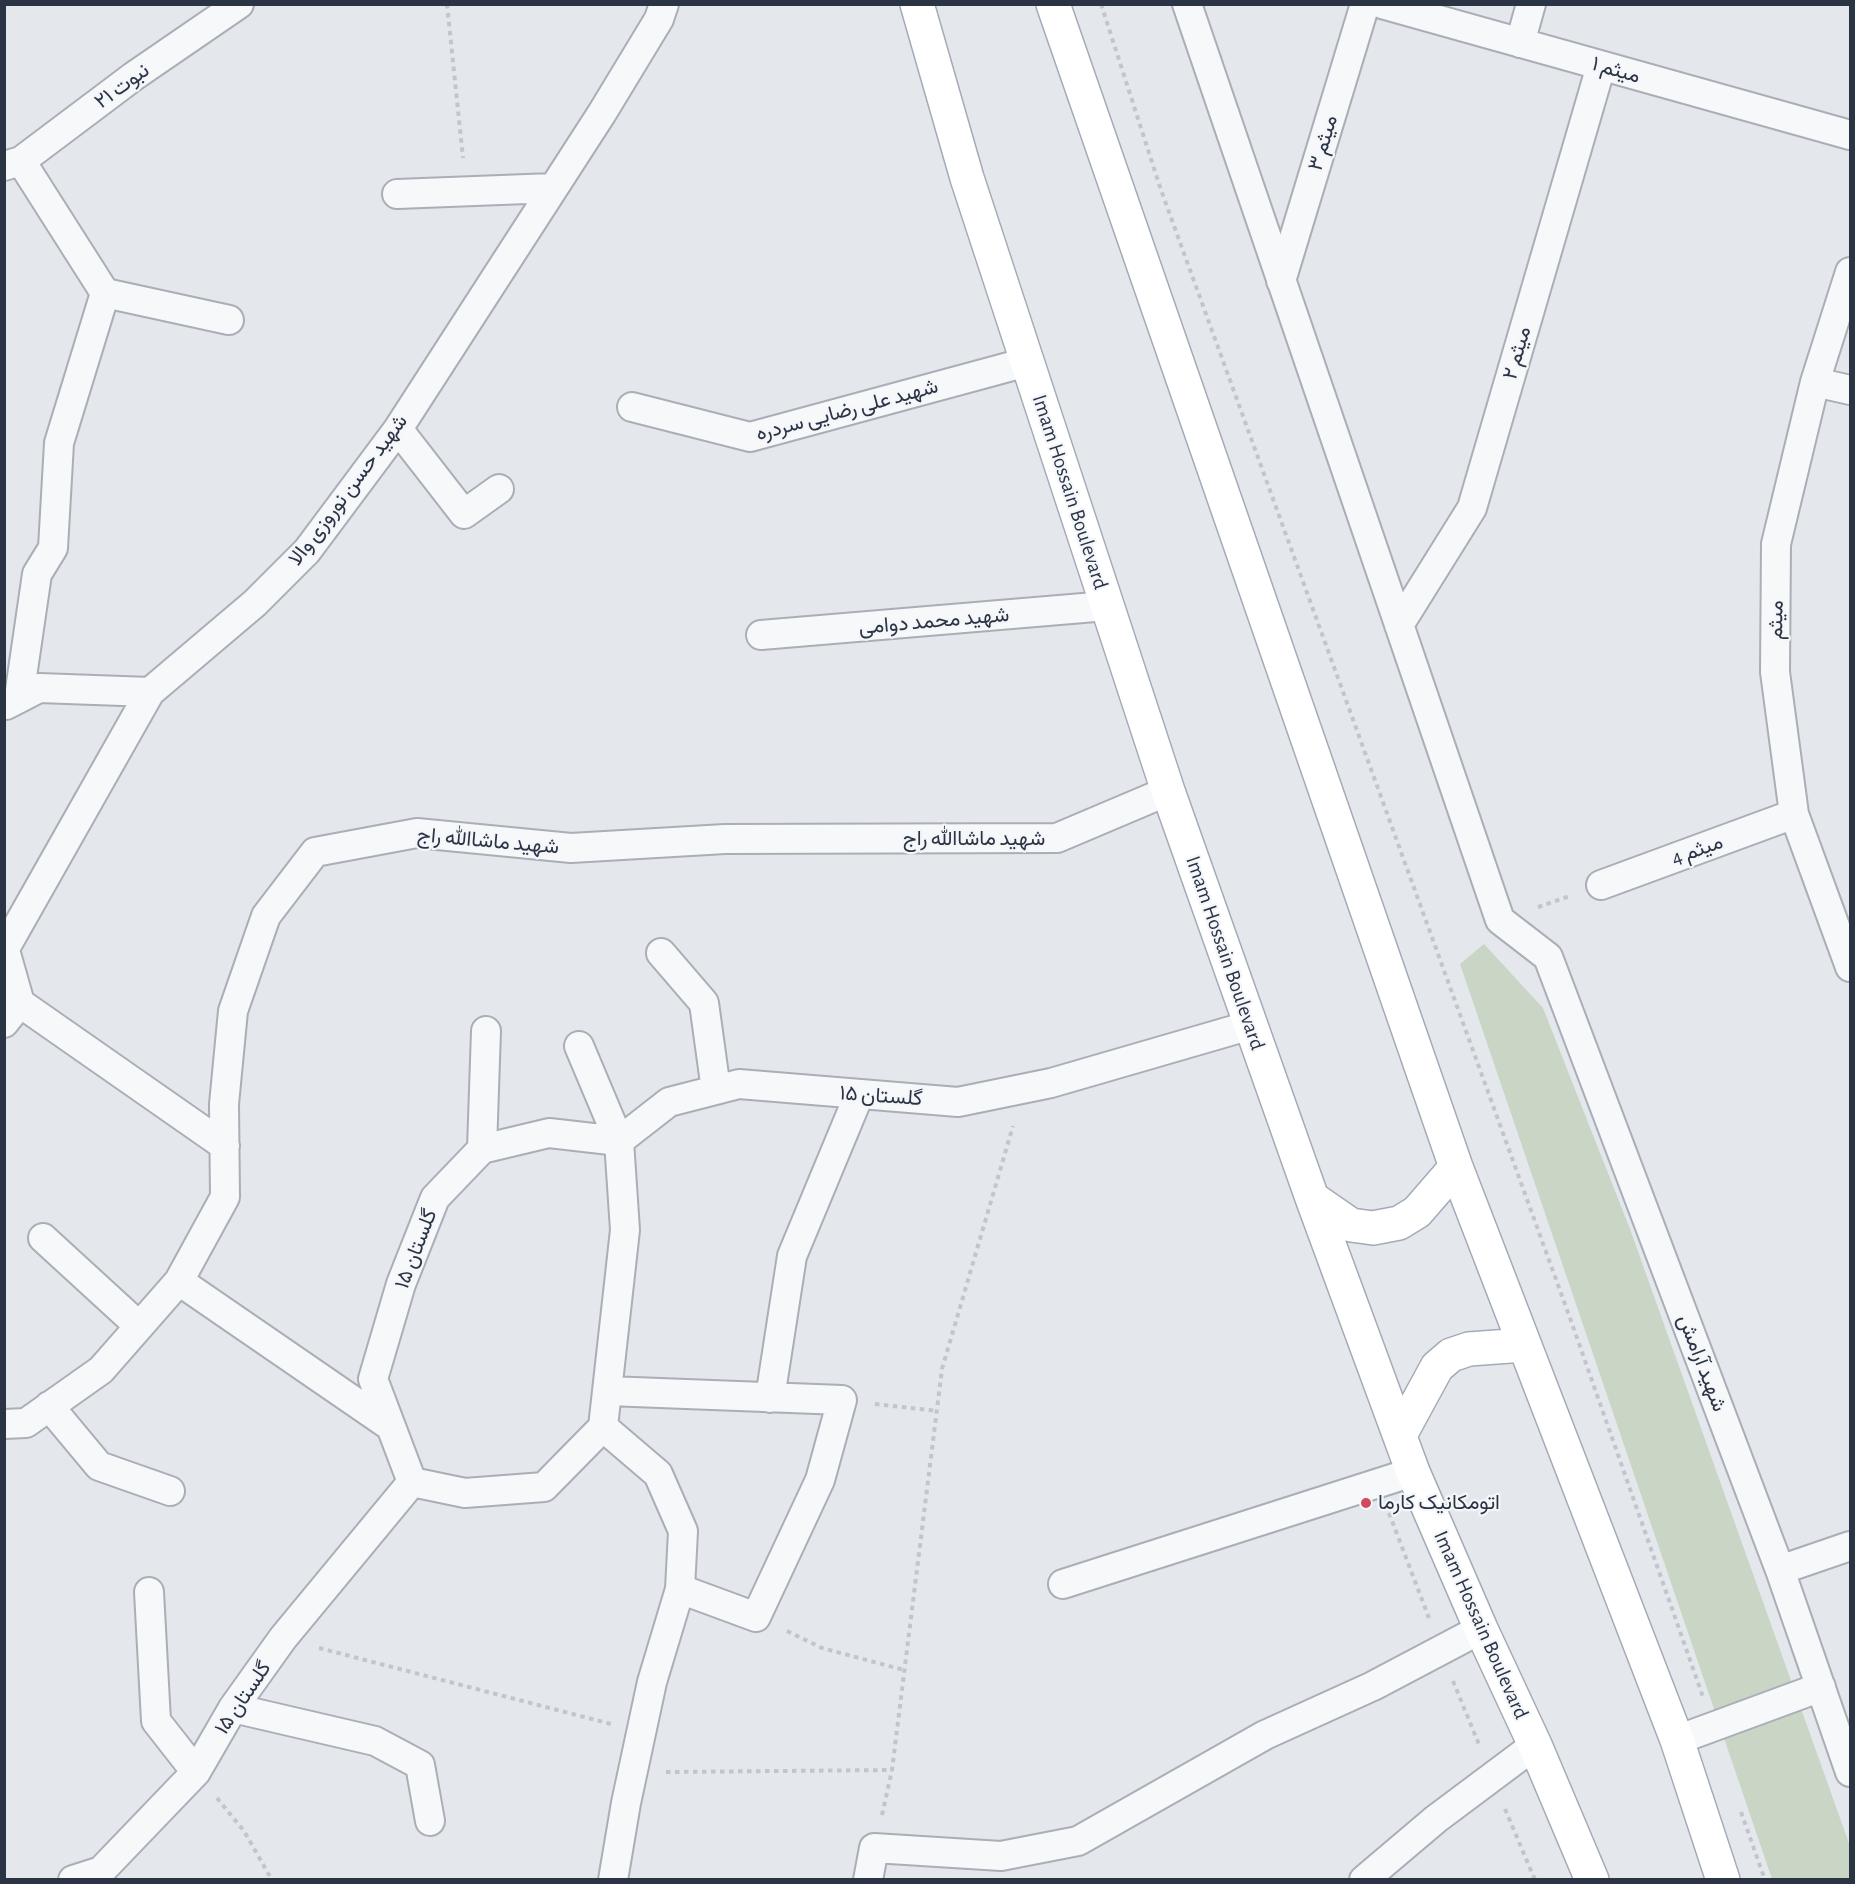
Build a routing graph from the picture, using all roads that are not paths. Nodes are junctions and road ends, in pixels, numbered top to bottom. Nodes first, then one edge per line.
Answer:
1 (664, 4) edge
2 (917, 4) edge
3 (1053, 4) edge
4 (1186, 4) edge
5 (1365, 4) edge
6 (1382, 4) edge
7 (1531, 4) edge
8 (239, 5) edge
9 (1520, 43) junction
10 (1601, 66) junction
11 (1851, 135) edge
12 (13, 163) edge
13 (553, 188) junction
14 (397, 194) dead end
15 (1851, 272) edge
16 (1281, 281) junction
17 (105, 293) junction
18 (229, 320) dead end
19 (1027, 362) junction
20 (1815, 382) junction
21 (1851, 390) edge
22 (632, 407) dead end
23 (398, 429) junction
24 (499, 489) dead end
25 (1107, 606) junction
26 (1399, 625) junction
27 (761, 635) dead end
28 (150, 692) junction
29 (12, 702) edge
30 (1168, 791) junction
31 (1794, 814) junction
32 (1601, 885) road end
33 (5, 950) edge
34 (661, 953) dead end
35 (1851, 967) edge
36 (12, 1013) edge
37 (1251, 1025) junction
38 (486, 1032) dead end
39 (579, 1046) dead end
40 (716, 1090) junction
41 (859, 1095) junction
42 (619, 1141) junction
43 (225, 1146) junction
44 (482, 1149) junction
45 (1456, 1167) junction
46 (1312, 1198) junction
47 (43, 1238) dead end
48 (179, 1281) junction
49 (139, 1326) junction
50 (1524, 1345) junction
51 (608, 1391) junction
52 (770, 1398) junction
53 (49, 1406) junction
54 (4, 1424) edge
55 (390, 1426) junction
56 (603, 1426) junction
57 (1400, 1435) junction
58 (1413, 1472) junction
59 (412, 1482) junction
60 (170, 1491) dead end
61 (1851, 1546) edge
62 (1780, 1570) junction
63 (1063, 1584) dead end
64 (680, 1588) junction
65 (149, 1592) dead end
66 (1481, 1629) junction
67 (1821, 1687) junction
68 (233, 1708) junction
69 (1677, 1740) junction
70 (1536, 1745) junction
71 (196, 1772) junction
72 (1851, 1772) edge
73 (430, 1821) dead end
74 (73, 1880) edge
75 (613, 1880) edge
76 (868, 1880) edge
77 (1364, 1880) edge
78 (1592, 1880) edge
79 (1724, 1880) edge

1 - 13 street, شهید حسن نوروزی والا
2 - 19 main road, Imam Hossain Boulevard
3 - 45 main road
4 - 16 street
5 - 16 street, میثم ۳
6 - 9 street, میثم ۱
7 - 9 street
8 - 12 street, نبوت ۲۱
9 - 10 street, میثم ۱
10 - 11 street, میثم ۱
10 - 26 street, میثم ۲
12 - 17 street
13 - 14 street
13 - 23 street, شهید حسن نوروزی والا
15 - 20 street, میثم
16 - 26 street
17 - 18 street
17 - 29 street
19 - 22 street, شهید علی رضایی سردره
19 - 25 main road, Imam Hossain Boulevard
20 - 21 street
20 - 31 street, میثم
23 - 24 street
23 - 28 street, شهید حسن نوروزی والا
25 - 27 street, شهید محمد دوامی
25 - 30 main road, Imam Hossain Boulevard
26 - 62 street, شهید آرامش
28 - 29 street
28 - 33 street, شهید حسن نوروزی والا
30 - 37 main road, Imam Hossain Boulevard
30 - 43 street, شهید ماشاالله راج
31 - 32 street, میثم 4
31 - 35 street, میثم
33 - 36 street
34 - 40 street
36 - 43 street
37 - 41 street, گلستان ۱۵
37 - 46 main road, Imam Hossain Boulevard
38 - 44 street
39 - 42 street
40 - 41 street, گلستان ۱۵
40 - 42 street, گلستان ۱۵
41 - 52 street
42 - 44 street
42 - 51 street
43 - 48 street, شهید ماشاالله راج
44 - 55 street, گلستان ۱۵
45 - 46 main road
45 - 50 main road
46 - 57 main road, Imam Hossain Boulevard
47 - 49 street
48 - 49 street, شهید ماشاالله راج
48 - 55 street
49 - 53 street, شهید ماشاالله راج
50 - 57 main road
50 - 69 main road
51 - 52 street
51 - 56 street
52 - 64 street
53 - 54 street, شهید ماشاالله راج
53 - 60 street
55 - 59 street, گلستان ۱۵
56 - 59 street
56 - 64 street
57 - 58 main road, Imam Hossain Boulevard
58 - 63 street
58 - 66 main road, Imam Hossain Boulevard
59 - 68 street, گلستان ۱۵
61 - 62 street
62 - 67 street, شهید آرامش
64 - 75 street
65 - 71 street
66 - 70 main road, Imam Hossain Boulevard
66 - 76 street
67 - 69 street
67 - 72 street, شهید آرامش
68 - 71 street, گلستان ۱۵
68 - 73 street
69 - 79 main road
70 - 77 street
70 - 78 main road, Imam Hossain Boulevard
71 - 74 street, گلستان ۱۵

